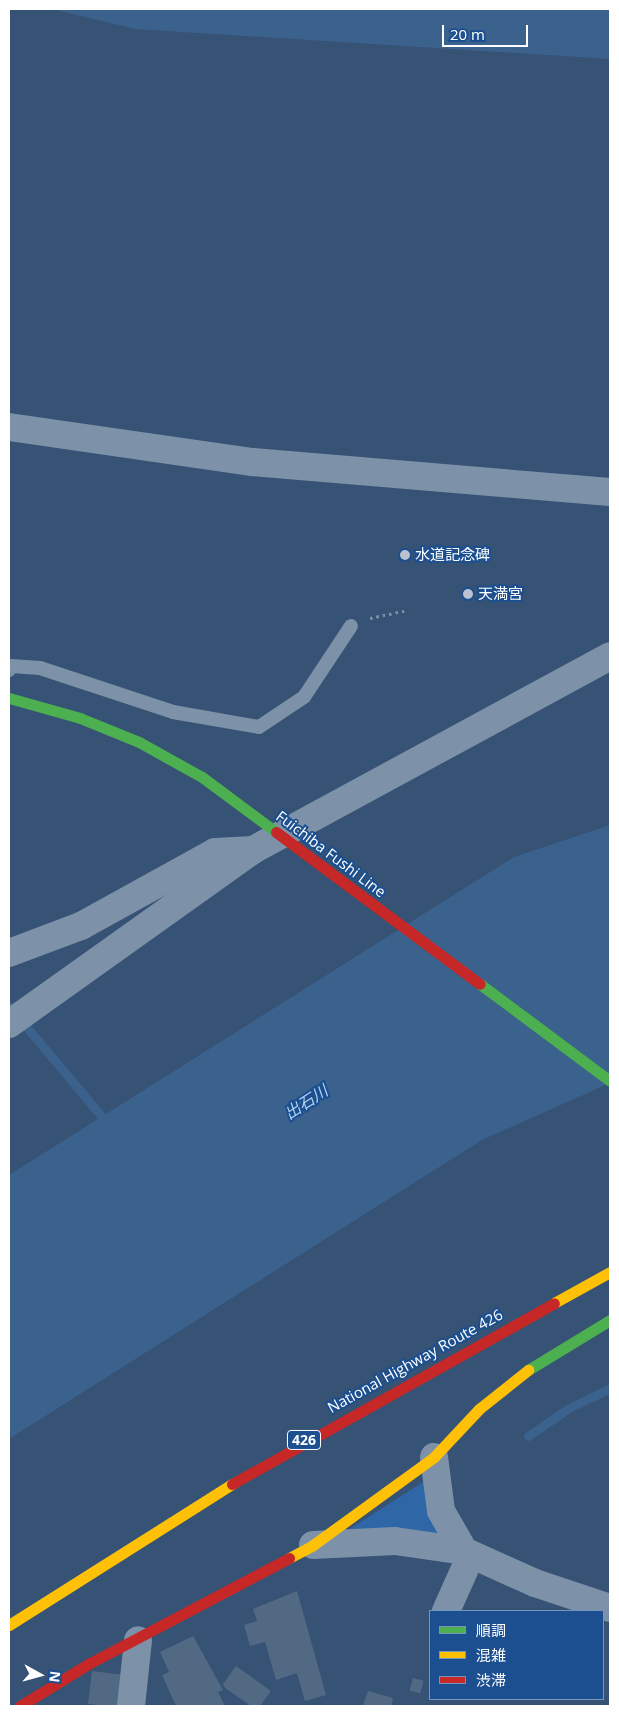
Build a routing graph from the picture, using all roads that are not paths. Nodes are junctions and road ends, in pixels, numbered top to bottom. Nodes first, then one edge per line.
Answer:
1 (9, 426) edge
2 (610, 492) edge
3 (351, 626) road end
4 (610, 656) edge
5 (9, 670) edge
6 (9, 698) edge
7 (281, 835) junction
8 (253, 850) junction
9 (9, 953) edge
10 (9, 1024) edge
11 (610, 1081) edge
12 (610, 1272) edge
13 (610, 1320) edge
14 (434, 1457) junction
15 (313, 1545) junction
16 (467, 1553) junction
17 (610, 1608) edge
18 (446, 1610) edge
19 (9, 1625) edge
20 (138, 1640) junction
21 (20, 1706) edge
22 (131, 1706) edge

1 - 2 street
3 - 5 lane
4 - 7 street
6 - 7 main road, Fuichiba Fushi Line
7 - 8 street
7 - 11 main road, Fuichiba Fushi Line
8 - 9 street
8 - 10 street
12 - 19 main road, National Highway Route 426 / 426
13 - 14 main road
14 - 15 main road
14 - 16 street
15 - 16 street
15 - 20 main road
16 - 17 street
16 - 18 street
20 - 21 main road
20 - 22 street

